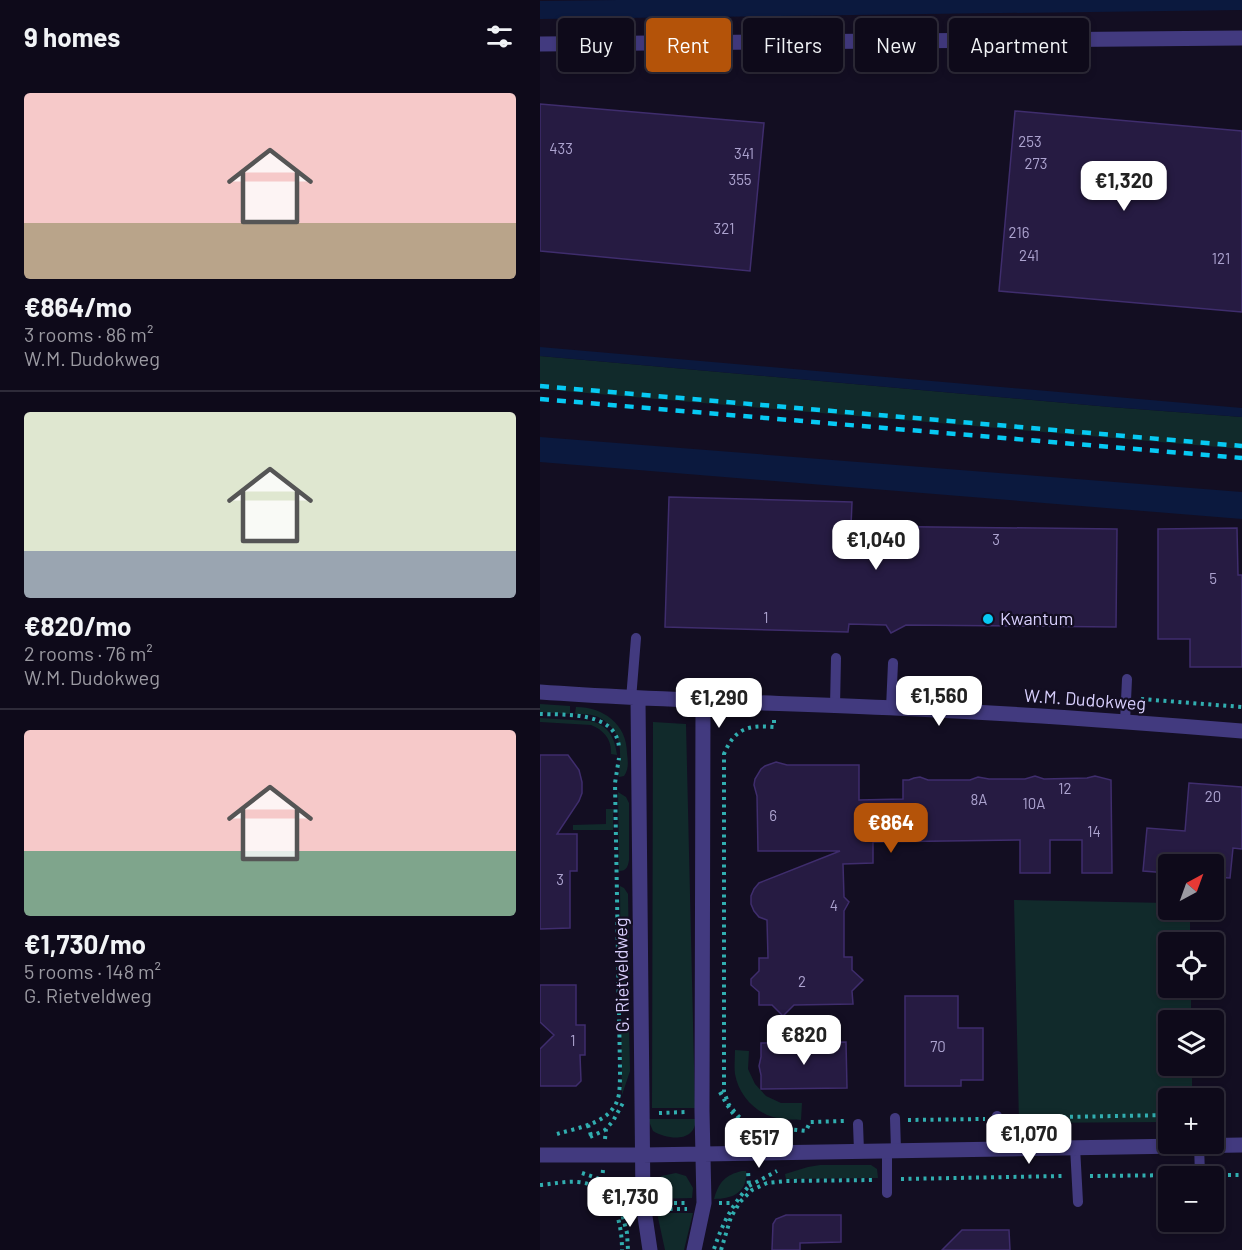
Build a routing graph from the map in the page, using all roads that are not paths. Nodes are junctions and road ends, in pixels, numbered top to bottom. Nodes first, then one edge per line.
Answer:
1 (1242, 38) edge
2 (540, 44) edge
3 (636, 639) dead end
4 (836, 658) dead end
5 (893, 663) dead end
6 (1127, 679) dead end
7 (540, 692) edge
8 (635, 699) junction
9 (703, 701) junction
10 (835, 706) junction
11 (891, 708) junction
12 (1125, 722) junction
13 (1242, 731) edge
14 (997, 1116) dead end
15 (895, 1118) dead end
16 (858, 1124) dead end
17 (1224, 1145) edge
18 (1242, 1145) edge
19 (1158, 1146) edge
20 (1075, 1147) junction
21 (998, 1149) junction
22 (891, 1150) junction
23 (859, 1151) junction
24 (703, 1154) junction
25 (540, 1155) edge
26 (643, 1155) junction
27 (887, 1193) dead end
28 (1078, 1202) dead end
29 (650, 1250) edge
30 (694, 1250) edge

1 - 2 street
3 - 8 lane
4 - 10 lane
5 - 11 lane
6 - 12 lane
7 - 8 street, W.M. Dudokweg
8 - 9 street, W.M. Dudokweg
8 - 26 street, G. Rietveldweg
9 - 10 street, W.M. Dudokweg
9 - 24 street
10 - 11 street, W.M. Dudokweg
11 - 12 street, W.M. Dudokweg
12 - 13 street, W.M. Dudokweg
14 - 21 lane
15 - 22 lane
16 - 23 lane
17 - 18 street
19 - 20 street
20 - 21 street
20 - 28 lane
21 - 22 street
22 - 23 street
22 - 27 lane
23 - 24 street
24 - 26 street
24 - 30 street
25 - 26 street
26 - 29 street, G. Rietveldweg

